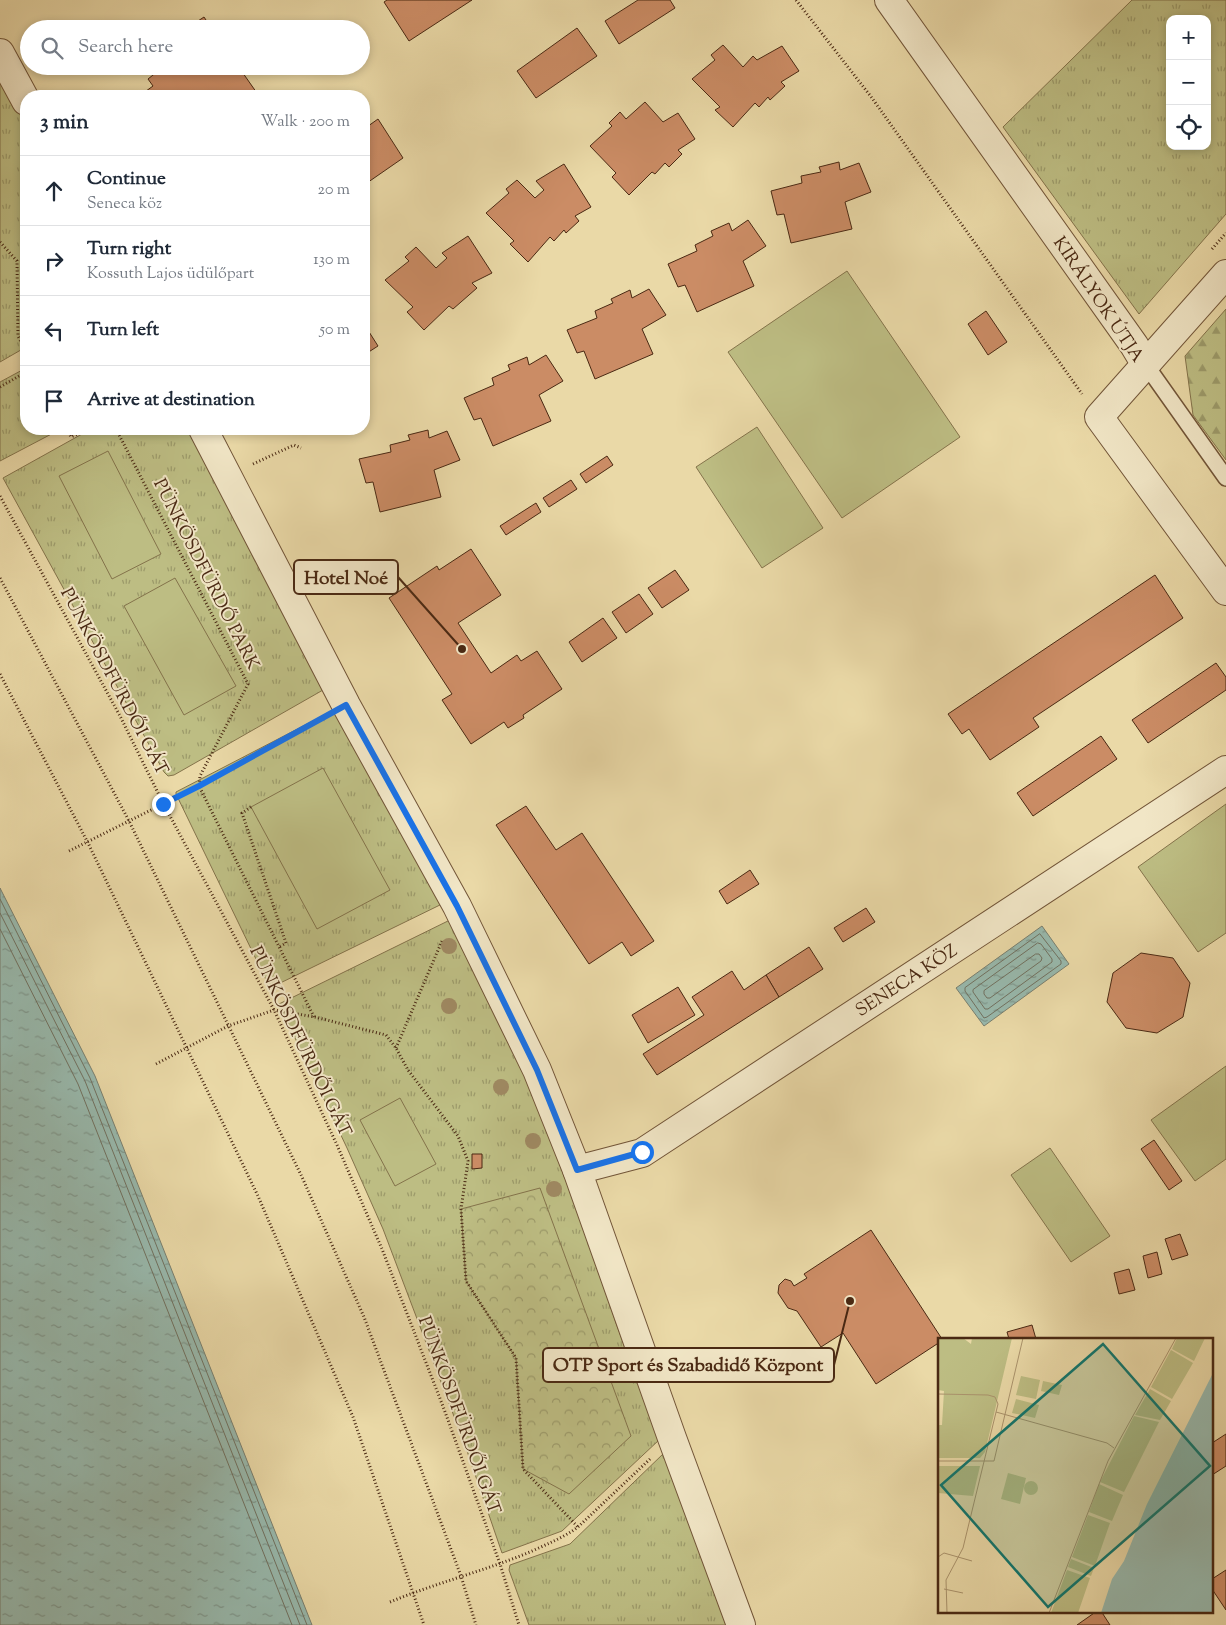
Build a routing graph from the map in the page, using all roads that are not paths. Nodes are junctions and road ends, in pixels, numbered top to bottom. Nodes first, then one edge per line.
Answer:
1 (888, 0) edge
2 (0, 53) edge
3 (20, 91) edge
4 (1226, 274) edge
5 (1146, 365) junction
6 (206, 435) edge
7 (1226, 478) edge
8 (1226, 590) edge
9 (1226, 770) edge
10 (577, 1170) junction
11 (741, 1625) edge

1 - 5 street, KIRÁLYOK ÚTJA
2 - 3 street
4 - 5 street
5 - 7 lane
5 - 8 street, KIRÁLYOK ÚTJA
6 - 10 street
9 - 10 street, SENECA KÖZ
10 - 11 street

